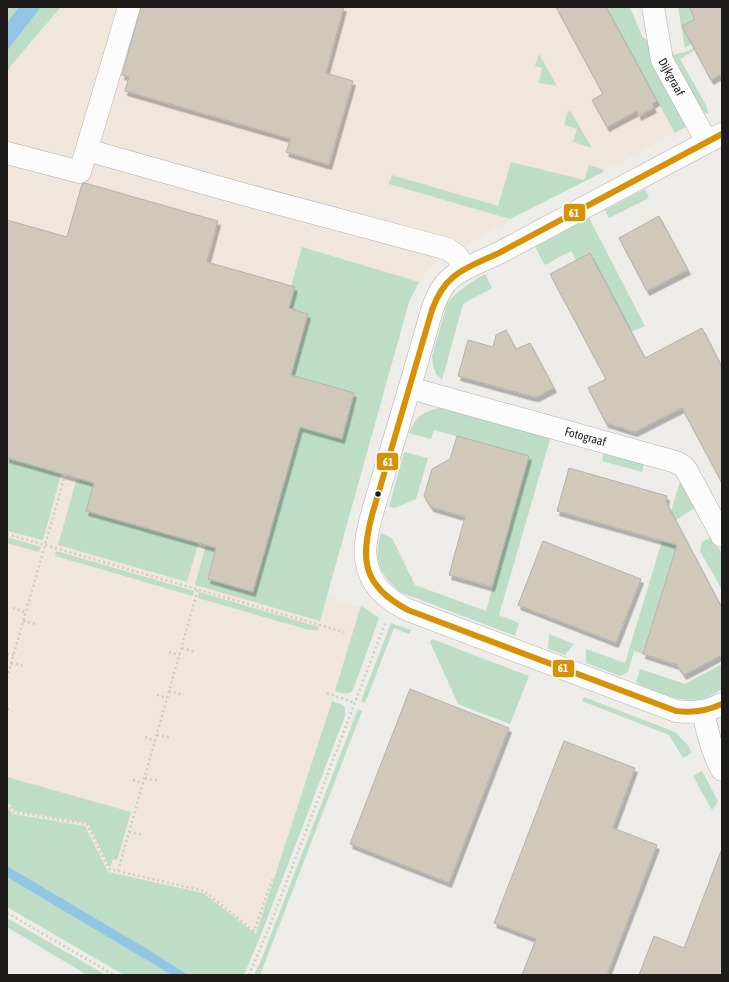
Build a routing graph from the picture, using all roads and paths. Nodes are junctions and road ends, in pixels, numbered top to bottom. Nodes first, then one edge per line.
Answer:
1 (129, 7) edge
2 (653, 7) edge
3 (714, 138) edge
4 (88, 150) junction
5 (7, 153) edge
6 (465, 269) junction
7 (410, 388) junction
8 (65, 475) dead end
9 (7, 534) edge
10 (722, 536) edge
11 (45, 544) junction
12 (198, 589) junction
13 (393, 602) junction
14 (13, 608) dead end
15 (26, 612) junction
16 (23, 621) junction
17 (36, 624) dead end
18 (344, 632) dead end
19 (182, 648) junction
20 (169, 652) dead end
21 (195, 652) dead end
22 (7, 654) edge
23 (13, 655) junction
24 (180, 655) junction
25 (11, 663) junction
26 (24, 666) dead end
27 (7, 678) edge
28 (169, 691) junction
29 (326, 693) dead end
30 (157, 695) dead end
31 (183, 695) dead end
32 (167, 698) junction
33 (355, 703) junction
34 (712, 708) edge
35 (7, 709) edge
36 (12, 711) dead end
37 (157, 735) junction
38 (145, 737) dead end
39 (171, 738) dead end
40 (155, 741) junction
41 (722, 770) edge
42 (145, 778) junction
43 (133, 780) dead end
44 (159, 781) dead end
45 (143, 783) junction
46 (7, 803) edge
47 (129, 832) junction
48 (144, 835) dead end
49 (118, 871) junction
50 (273, 878) dead end
51 (7, 913) edge
52 (114, 975) edge
53 (249, 975) edge

1 - 4 street
2 - 3 street, Dijkgraaf
3 - 6 street, Dijkgraaf
4 - 5 street
4 - 6 street
6 - 7 street, Dijkgraaf
7 - 10 street, Fotograaf
7 - 13 street, Dijkgraaf
8 - 11 path
9 - 11 path
11 - 12 path
11 - 15 path
12 - 18 path
12 - 19 path
13 - 33 path
13 - 34 street, Dijkgraaf
14 - 15 path
15 - 16 path
16 - 17 path
16 - 23 path
19 - 21 path
19 - 24 path
20 - 24 path
22 - 23 path
23 - 25 path
24 - 28 path
25 - 26 path
25 - 27 path
28 - 31 path
28 - 32 path
29 - 33 path
30 - 32 path
32 - 37 path
33 - 53 path
34 - 41 street, Dijkgraaf
35 - 36 path
37 - 39 path
37 - 40 path
38 - 40 path
40 - 42 path
42 - 44 path
42 - 45 path
43 - 45 path
45 - 47 path
46 - 49 path
47 - 48 path
47 - 49 path
49 - 50 path
51 - 52 path

